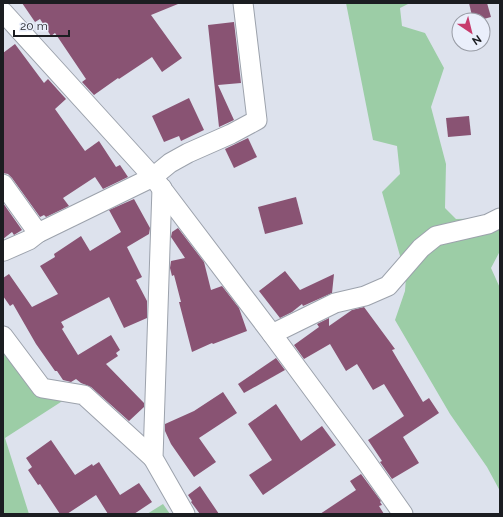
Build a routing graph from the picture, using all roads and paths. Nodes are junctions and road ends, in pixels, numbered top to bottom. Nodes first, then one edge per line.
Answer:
1 (243, 3) edge
2 (3, 12) edge
3 (157, 183) junction
4 (3, 184) edge
5 (500, 218) edge
6 (38, 233) junction
7 (3, 250) edge
8 (272, 334) junction
9 (3, 336) edge
10 (153, 458) junction
11 (185, 514) edge
12 (403, 514) edge

1 - 3 street
2 - 3 street
3 - 6 street
3 - 8 street
3 - 10 street
4 - 6 street
5 - 8 street
6 - 7 street
8 - 12 street
9 - 10 street
10 - 11 street

